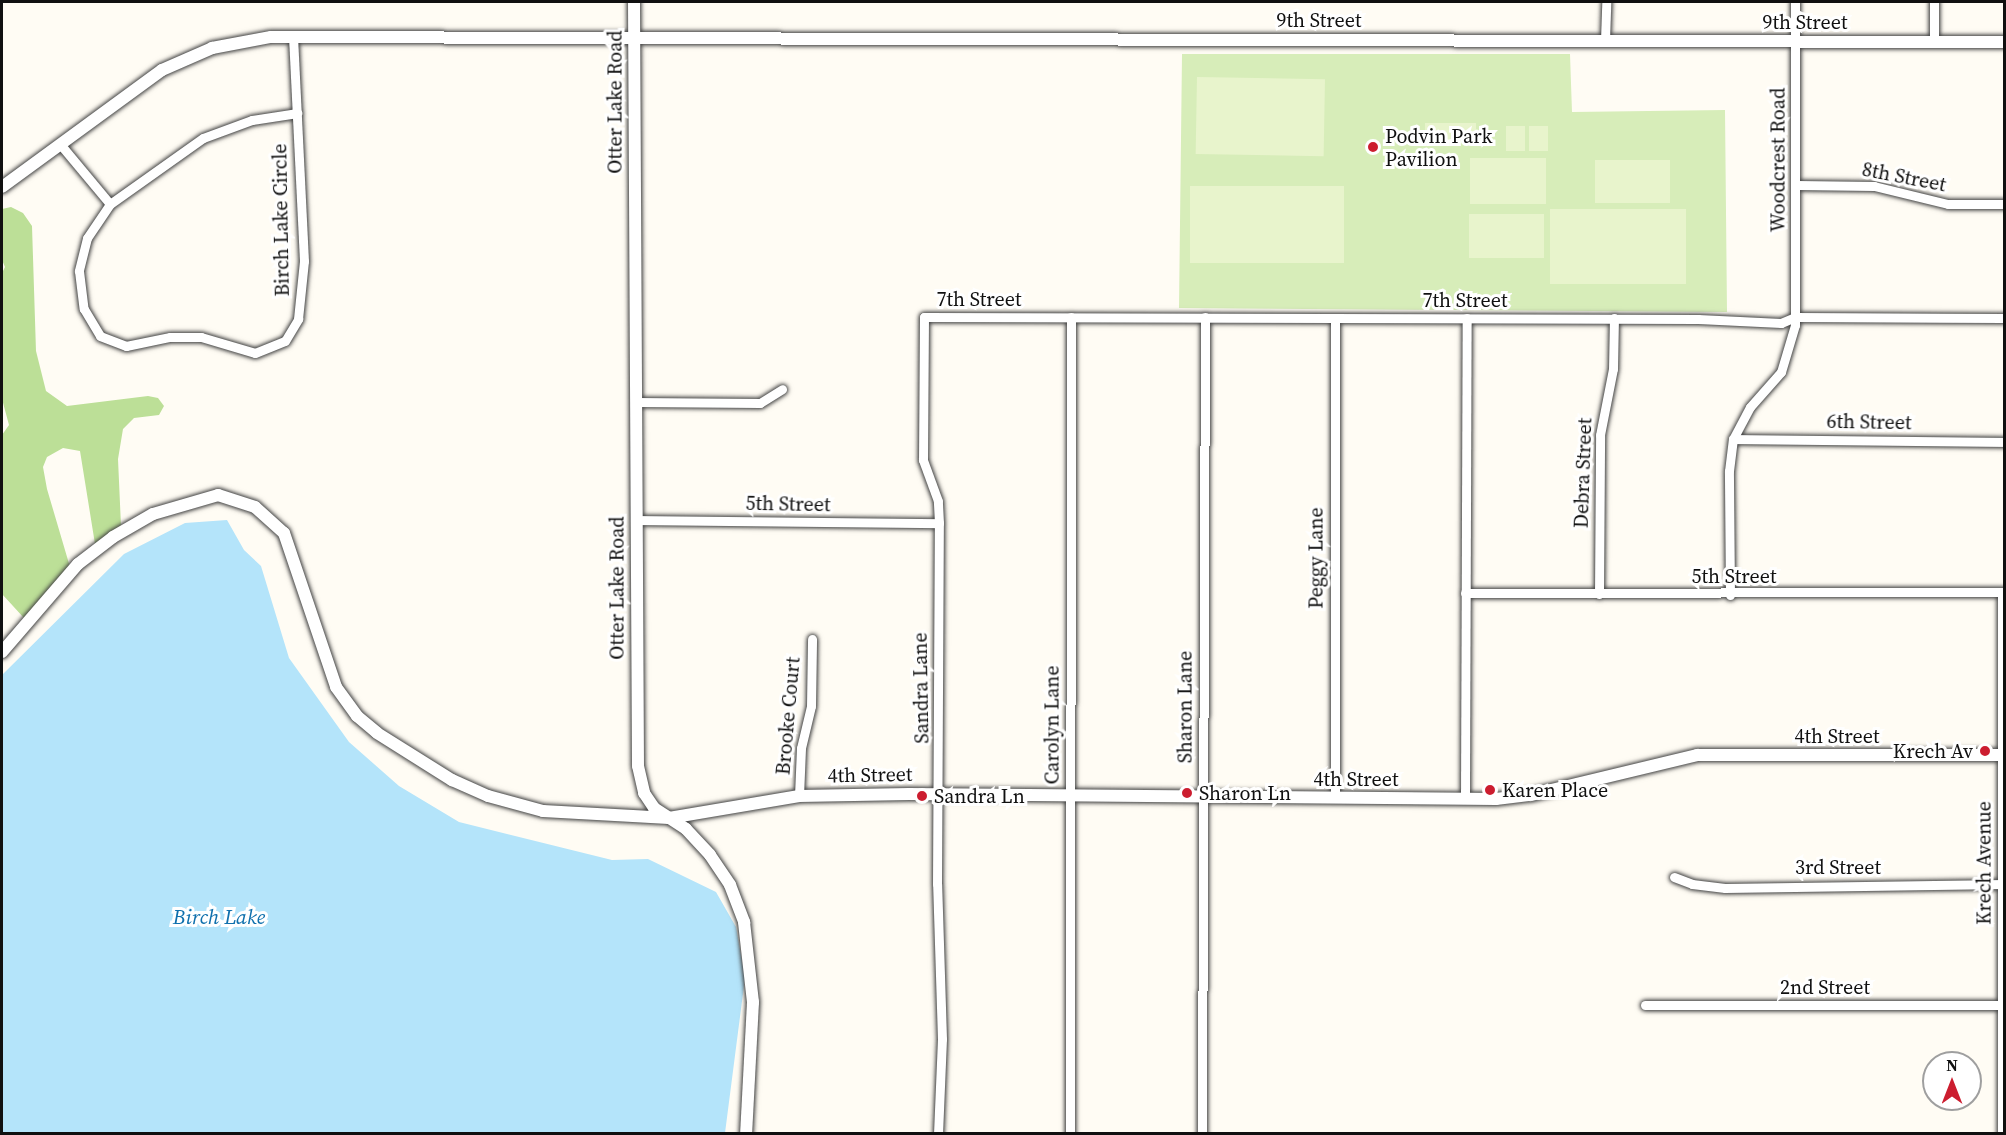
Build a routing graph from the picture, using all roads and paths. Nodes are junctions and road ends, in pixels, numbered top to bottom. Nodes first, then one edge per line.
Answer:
1 (634, 2) edge
2 (1606, 2) edge
3 (1796, 2) edge
4 (1934, 2) edge
5 (293, 36) junction
6 (634, 36) junction
7 (1605, 40) junction
8 (1934, 41) junction
9 (1795, 42) junction
10 (2004, 42) edge
11 (297, 113) junction
12 (60, 144) junction
13 (1797, 185) junction
14 (2, 187) edge
15 (110, 204) junction
16 (2004, 204) edge
17 (924, 317) joint
18 (1071, 317) junction
19 (1205, 317) junction
20 (1795, 317) junction
21 (1335, 318) junction
22 (1467, 318) junction
23 (1614, 318) junction
24 (2004, 318) edge
25 (782, 389) dead end
26 (636, 402) junction
27 (1733, 439) junction
28 (2004, 442) edge
29 (637, 520) junction
30 (939, 524) junction
31 (2003, 592) edge
32 (1465, 594) junction
33 (1599, 594) junction
34 (1730, 595) junction
35 (812, 639) dead end
36 (2, 652) edge
37 (2004, 755) edge
38 (940, 794) junction
39 (799, 796) junction
40 (1070, 797) junction
41 (1203, 798) junction
42 (1335, 798) junction
43 (1465, 799) junction
44 (669, 818) junction
45 (1674, 877) dead end
46 (2004, 884) edge
47 (1645, 1005) dead end
48 (2003, 1005) edge
49 (746, 1134) edge
50 (938, 1134) edge
51 (1070, 1134) edge
52 (1202, 1134) edge
53 (2002, 1134) edge

1 - 6 street, Otter Lake Road
2 - 7 street
3 - 9 street, Woodcrest Road
4 - 8 street
5 - 6 street, 9th Street
5 - 11 street, Birch Lake Circle
5 - 12 street, 9th Street
6 - 7 street, 9th Street
6 - 26 street, Otter Lake Road
7 - 9 street, 9th Street
8 - 9 street, 9th Street
8 - 10 street, 9th Street
9 - 13 street, Woodcrest Road
11 - 15 street, Birch Lake Circle
11 - 15 street, Birch Lake Circle
12 - 14 street, 9th Street
12 - 15 street
13 - 16 street, 8th Street
13 - 20 street, Woodcrest Road
17 - 18 street, 7th Street
17 - 30 street, Sandra Lane
18 - 19 street, 7th Street
18 - 40 street, Carolyn Lane
19 - 21 street, 7th Street
19 - 41 street, Sharon Lane
20 - 23 street, 7th Street
20 - 24 street, 7th Street
20 - 27 street, Woodcrest Road
21 - 22 street, 7th Street
21 - 42 street, Peggy Lane
22 - 23 street, 7th Street
22 - 32 street
23 - 33 street, Debra Street
25 - 26 street
26 - 29 street, Otter Lake Road
27 - 28 street, 6th Street
27 - 34 street
29 - 30 street, 5th Street
29 - 44 street, Otter Lake Road
30 - 38 street, Sandra Lane
31 - 34 street, 5th Street
31 - 37 street, Krech Avenue
32 - 33 street, 5th Street
32 - 43 street
33 - 34 street, 5th Street
35 - 39 street, Brooke Court
36 - 44 street, 4th Street
37 - 43 street, 4th Street
37 - 46 street, Krech Avenue
38 - 39 street, 4th Street
38 - 40 street, 4th Street
38 - 50 street, Sandra Lane
39 - 44 street, 4th Street
40 - 41 street, 4th Street
40 - 51 street, Carolyn Lane
41 - 42 street, 4th Street
41 - 52 street, Sharon Lane
42 - 43 street, 4th Street
44 - 49 street, Otter Lake Road
45 - 46 street, 3rd Street
46 - 48 street, Krech Avenue
47 - 48 street, 2nd Street
48 - 53 street, Krech Avenue

